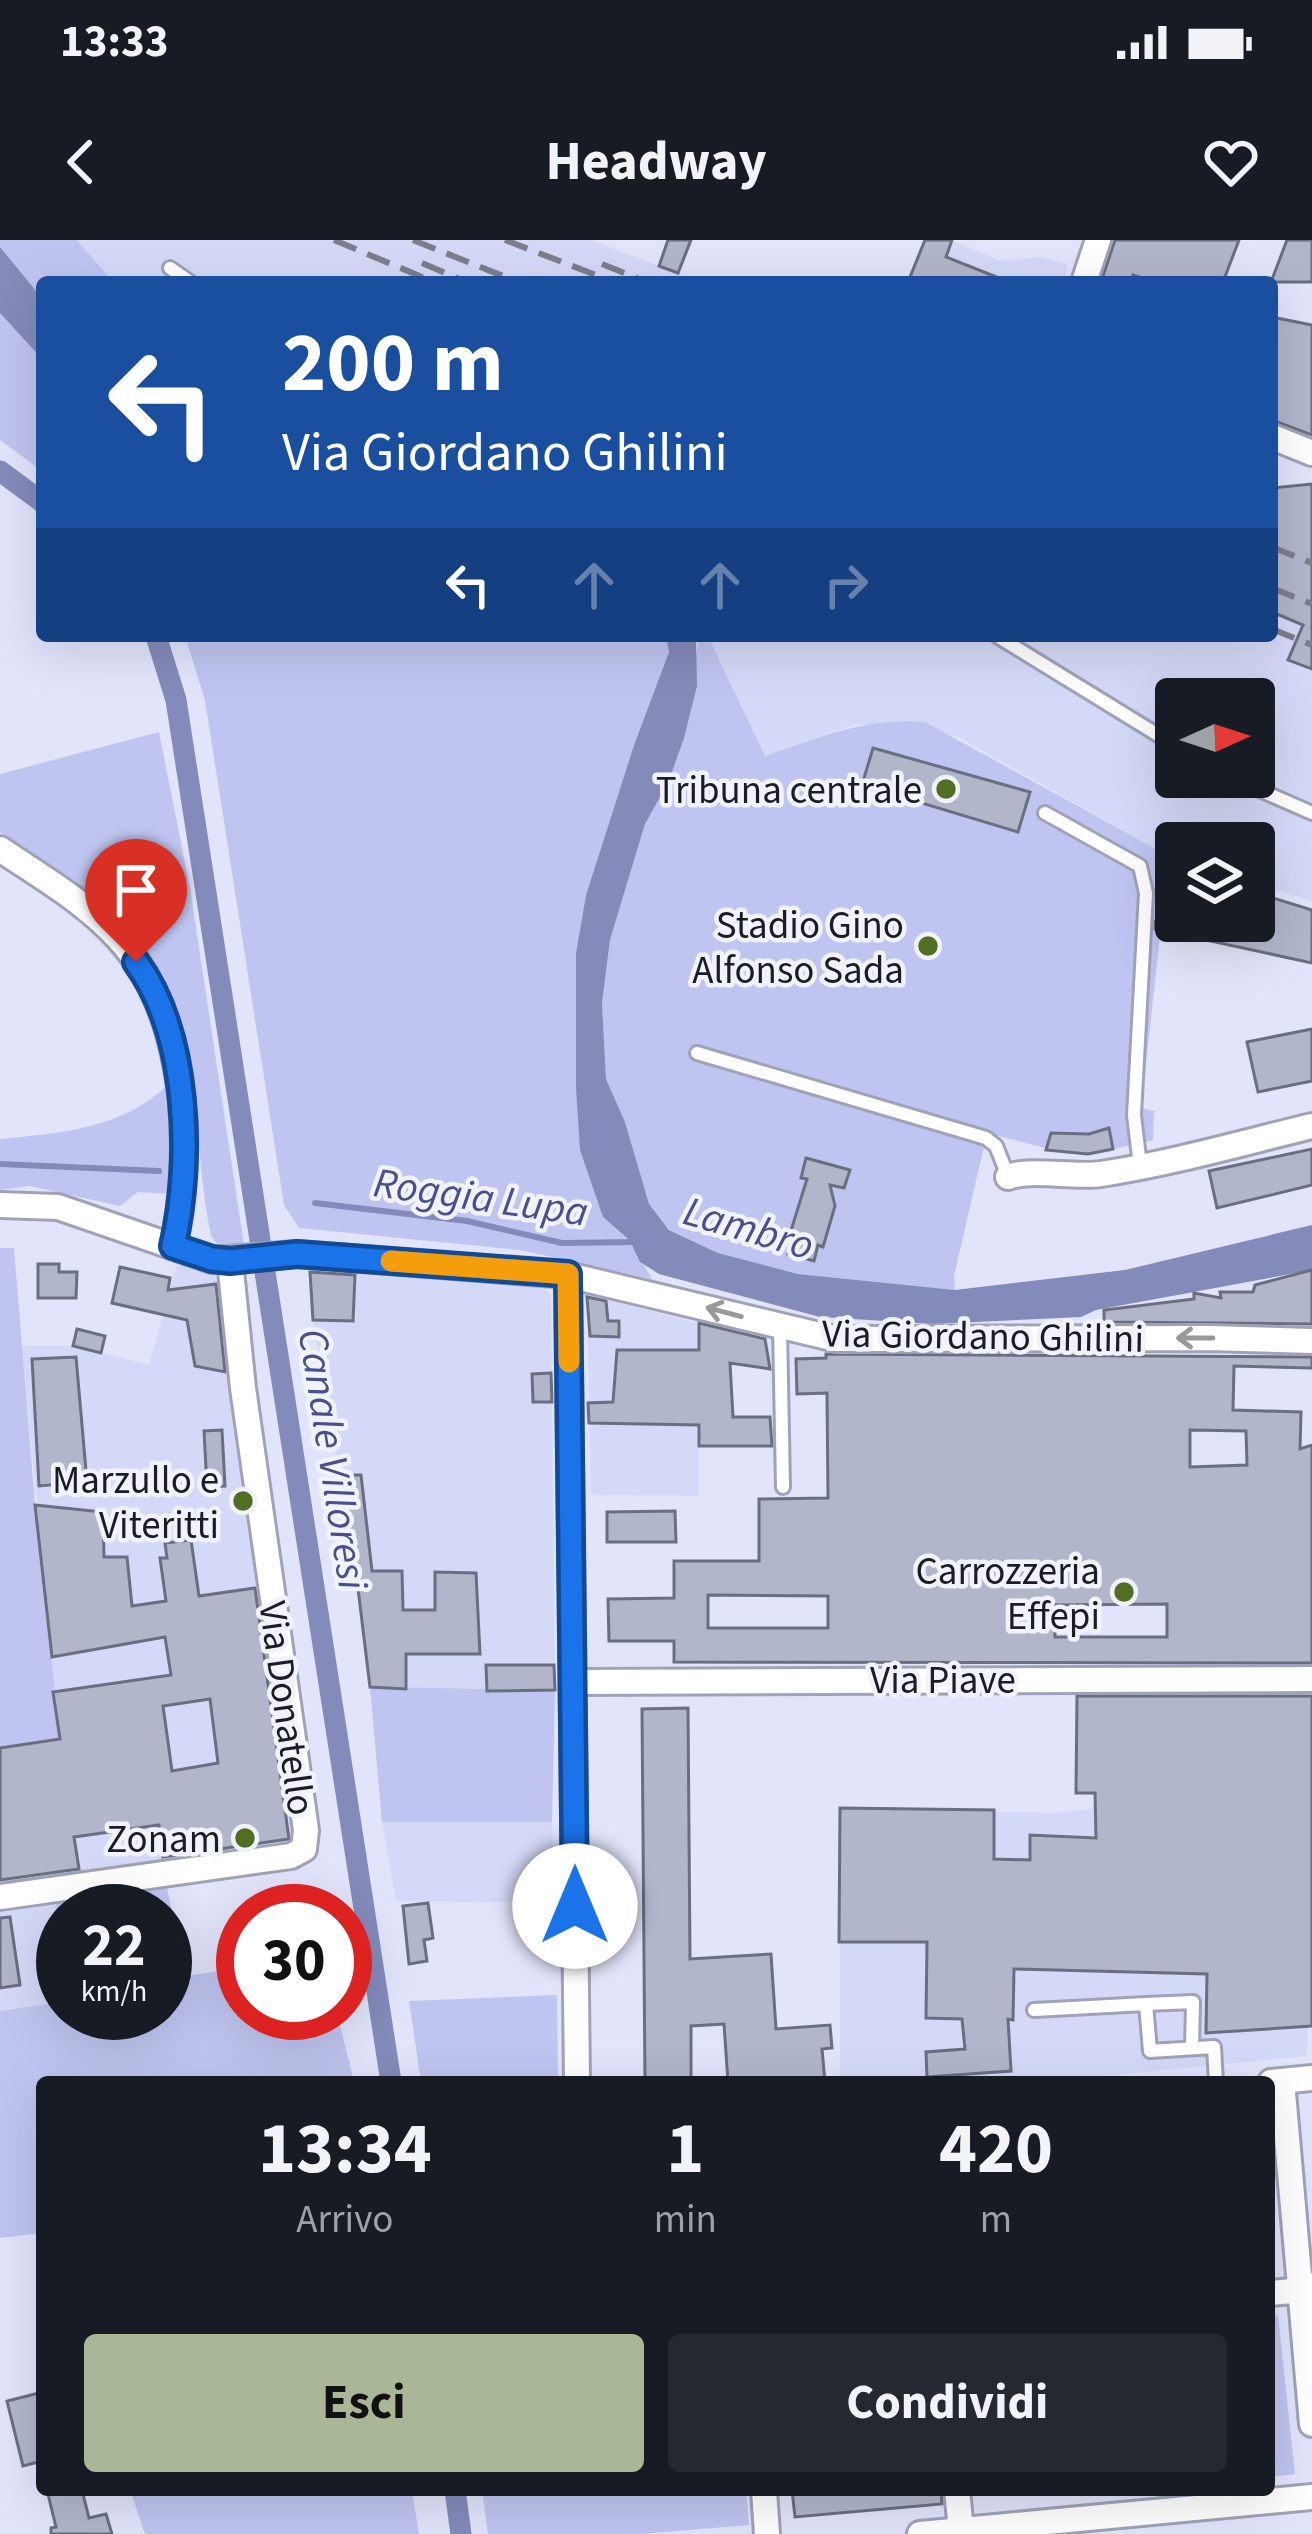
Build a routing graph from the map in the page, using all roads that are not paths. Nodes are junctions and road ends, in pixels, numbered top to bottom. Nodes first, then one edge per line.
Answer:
1 (1098, 240) edge
2 (170, 268) dead end
3 (181, 276) edge
4 (1086, 276) edge
5 (1278, 439) edge
6 (1312, 453) edge
7 (1007, 642) edge
8 (1155, 733) edge
9 (1275, 797) edge
10 (1045, 813) dead end
11 (1312, 813) edge
12 (0, 849) edge
13 (697, 1053) dead end
14 (1312, 1126) edge
15 (1140, 1167) junction
16 (1008, 1178) joint
17 (0, 1205) edge
18 (173, 1246) junction
19 (241, 1259) junction
20 (568, 1274) junction
21 (780, 1328) junction
22 (1312, 1342) edge
23 (783, 1487) dead end
24 (1312, 1679) edge
25 (574, 1682) junction
26 (0, 1897) edge
27 (1146, 2004) junction
28 (1034, 2010) dead end
29 (1192, 2048) junction
30 (577, 2076) edge
31 (1216, 2076) edge
32 (1312, 2078) edge
33 (1275, 2081) edge
34 (1306, 2288) edge
35 (1275, 2292) edge
36 (1312, 2423) edge
37 (764, 2496) edge
38 (958, 2496) edge
39 (1312, 2497) edge
40 (1125, 2502) edge
41 (961, 2530) junction
42 (767, 2534) edge
43 (920, 2534) edge

1 - 4 street
2 - 3 lane
5 - 6 street
7 - 8 lane
9 - 11 lane
10 - 15 lane
12 - 18 street
13 - 16 lane
14 - 15 street
15 - 16 street
17 - 18 street
18 - 19 street
19 - 20 street, Via Giordano Ghilini
19 - 26 street, Via Donatello
21 -> 20 street, Via Giordano Ghilini
20 - 25 street
22 -> 21 street, Via Giordano Ghilini
21 - 23 lane
24 - 25 street, Via Piave
25 - 30 street
27 - 28 lane
27 - 29 lane
27 - 29 lane
29 - 31 lane
32 - 33 street
33 - 34 street
34 - 35 street
34 - 36 street
37 - 42 street
38 - 41 street
39 - 40 street
40 - 41 street
41 - 43 street

